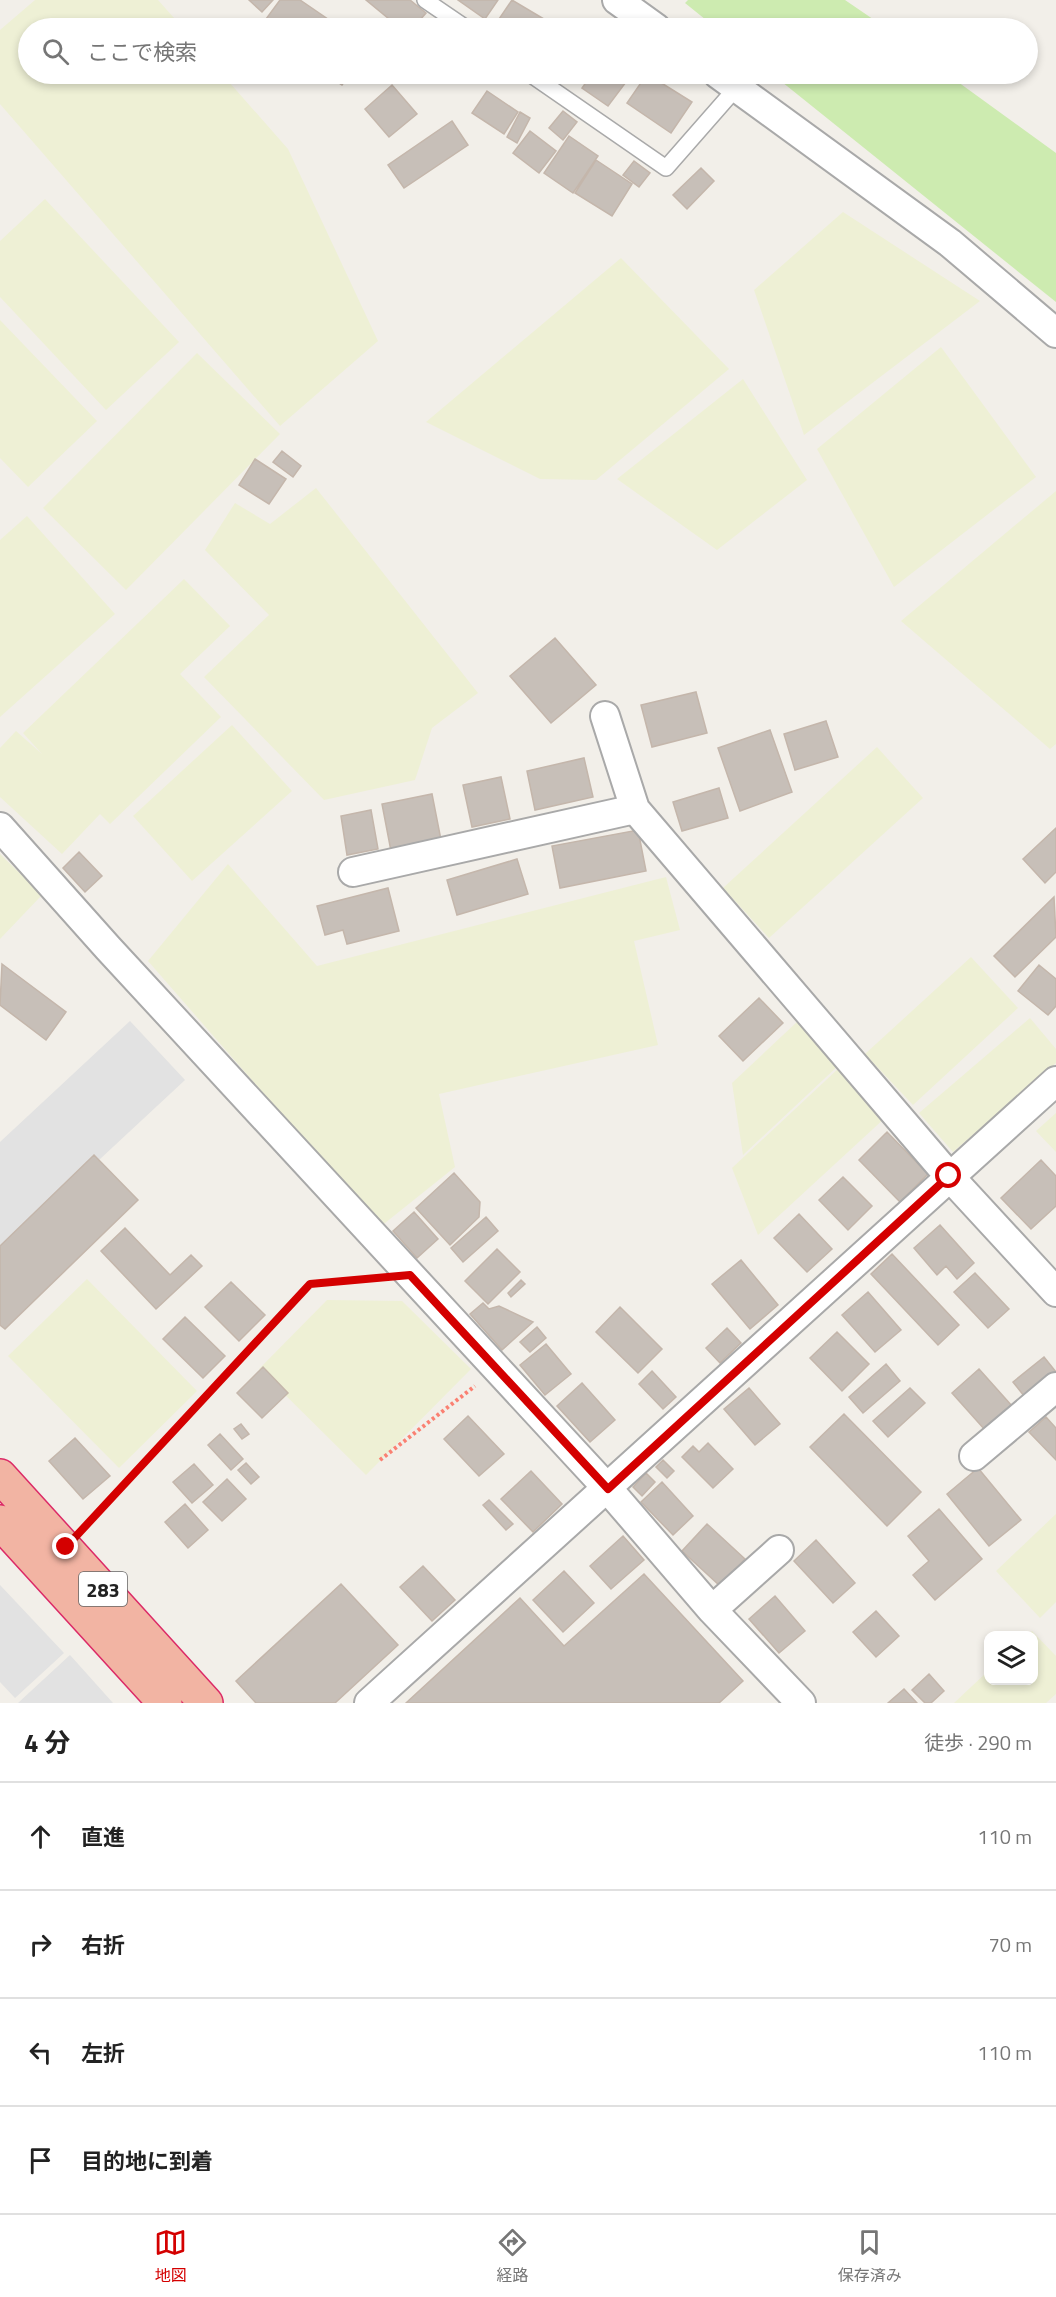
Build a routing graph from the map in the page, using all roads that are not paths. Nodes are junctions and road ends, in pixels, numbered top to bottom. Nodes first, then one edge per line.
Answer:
1 (425, 0) edge
2 (616, 0) edge
3 (451, 18) edge
4 (642, 18) edge
5 (544, 84) edge
6 (724, 84) edge
7 (732, 84) edge
8 (1056, 333) edge
9 (604, 716) dead end
10 (636, 809) junction
11 (0, 826) edge
12 (353, 872) dead end
13 (1056, 1081) edge
14 (949, 1176) junction
15 (1056, 1292) edge
16 (1056, 1387) edge
17 (974, 1456) dead end
18 (0, 1476) edge
19 (608, 1489) junction
20 (0, 1522) edge
21 (779, 1550) dead end
22 (712, 1610) junction
23 (165, 1703) edge
24 (206, 1703) edge
25 (369, 1703) edge
26 (801, 1703) edge

1 - 3 lane
2 - 4 street
5 - 6 lane
7 - 8 street
9 - 10 street
10 - 12 street
10 - 14 street
11 - 19 street
13 - 14 street
14 - 15 street
14 - 19 street
16 - 17 street
18 - 24 highway, 283
19 - 22 street
19 - 25 street
20 - 23 highway, 283
21 - 22 street
22 - 26 street

